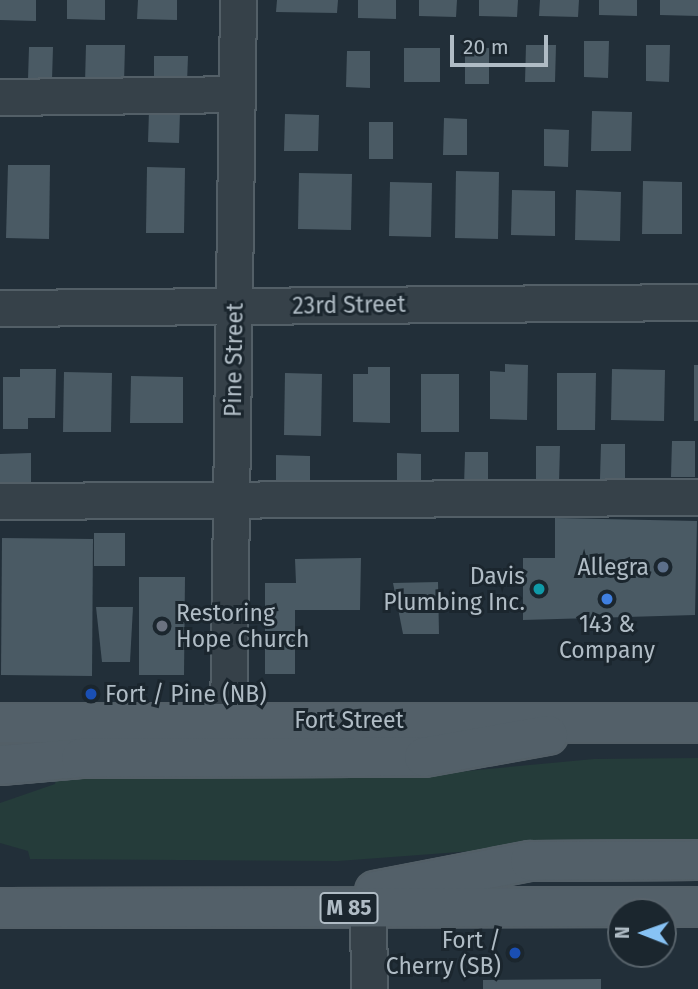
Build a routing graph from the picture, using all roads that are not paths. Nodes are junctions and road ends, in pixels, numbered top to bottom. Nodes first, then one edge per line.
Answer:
1 (238, 0) edge
2 (237, 94) junction
3 (0, 97) edge
4 (698, 302) edge
5 (235, 306) junction
6 (0, 308) edge
7 (698, 497) edge
8 (232, 499) junction
9 (0, 500) edge
10 (228, 719) junction
11 (0, 723) edge
12 (587, 723) junction
13 (698, 723) edge
14 (0, 765) edge
15 (698, 860) edge
16 (698, 907) edge
17 (0, 908) edge
18 (368, 908) junction
19 (287, 909) junction
20 (369, 989) edge

1 - 2 street, Pine Street
2 - 3 street
2 - 5 street, Pine Street
4 - 5 street, 23rd Street
5 - 6 street, 23rd Street
5 - 8 street, Pine Street
7 - 8 street
8 - 9 street
8 - 10 street, Pine Street
10 - 11 main road, Fort Street
10 - 12 main road, Fort Street
12 - 13 main road, Fort Street
12 - 14 main road
15 - 19 main road
16 - 18 main road, M 85
17 - 19 main road, M 85
18 - 19 main road, M 85
18 - 20 street

